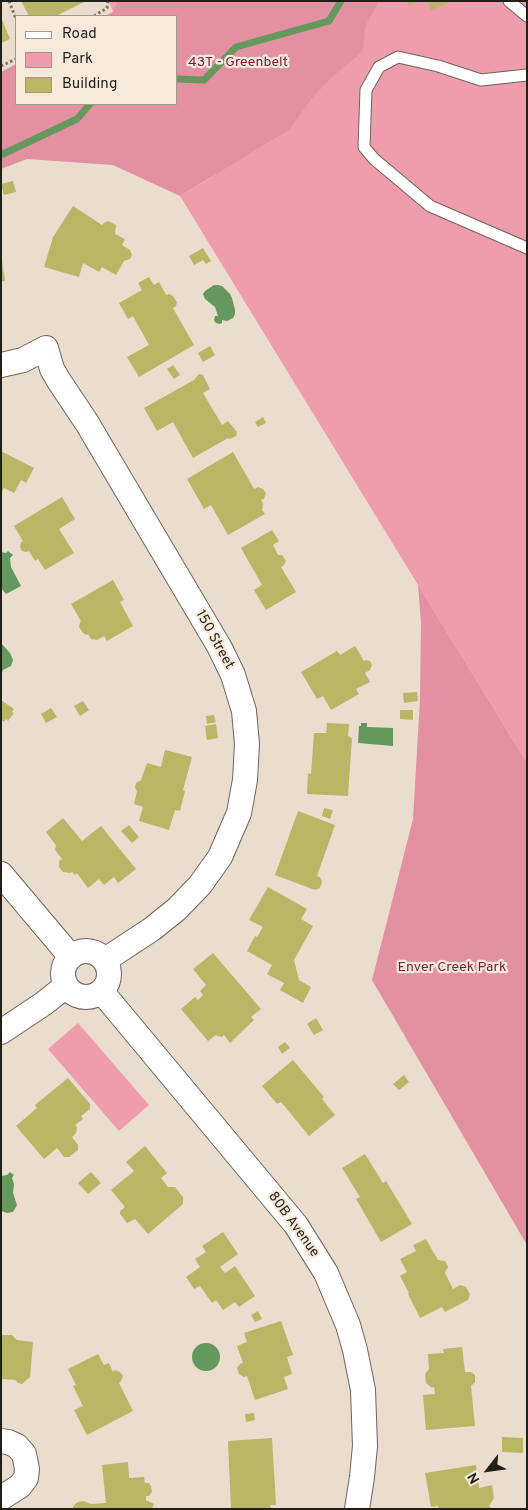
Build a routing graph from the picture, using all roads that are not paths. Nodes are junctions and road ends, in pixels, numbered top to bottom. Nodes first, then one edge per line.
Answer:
1 (509, 1) edge
2 (527, 16) edge
3 (527, 75) edge
4 (527, 248) edge
5 (1, 365) edge
6 (1, 874) edge
7 (71, 957) junction
8 (105, 960) junction
9 (66, 986) junction
10 (102, 992) junction
11 (1, 1032) edge
12 (1, 1441) edge
13 (1, 1498) edge
14 (357, 1509) edge

1 - 2 lane
3 - 4 lane
5 - 8 street, 150 Street
6 - 7 street
7 - 8 street
7 - 9 street
8 - 10 street
9 - 10 street
9 - 11 street
10 - 14 street, 80B Avenue
12 - 13 street

